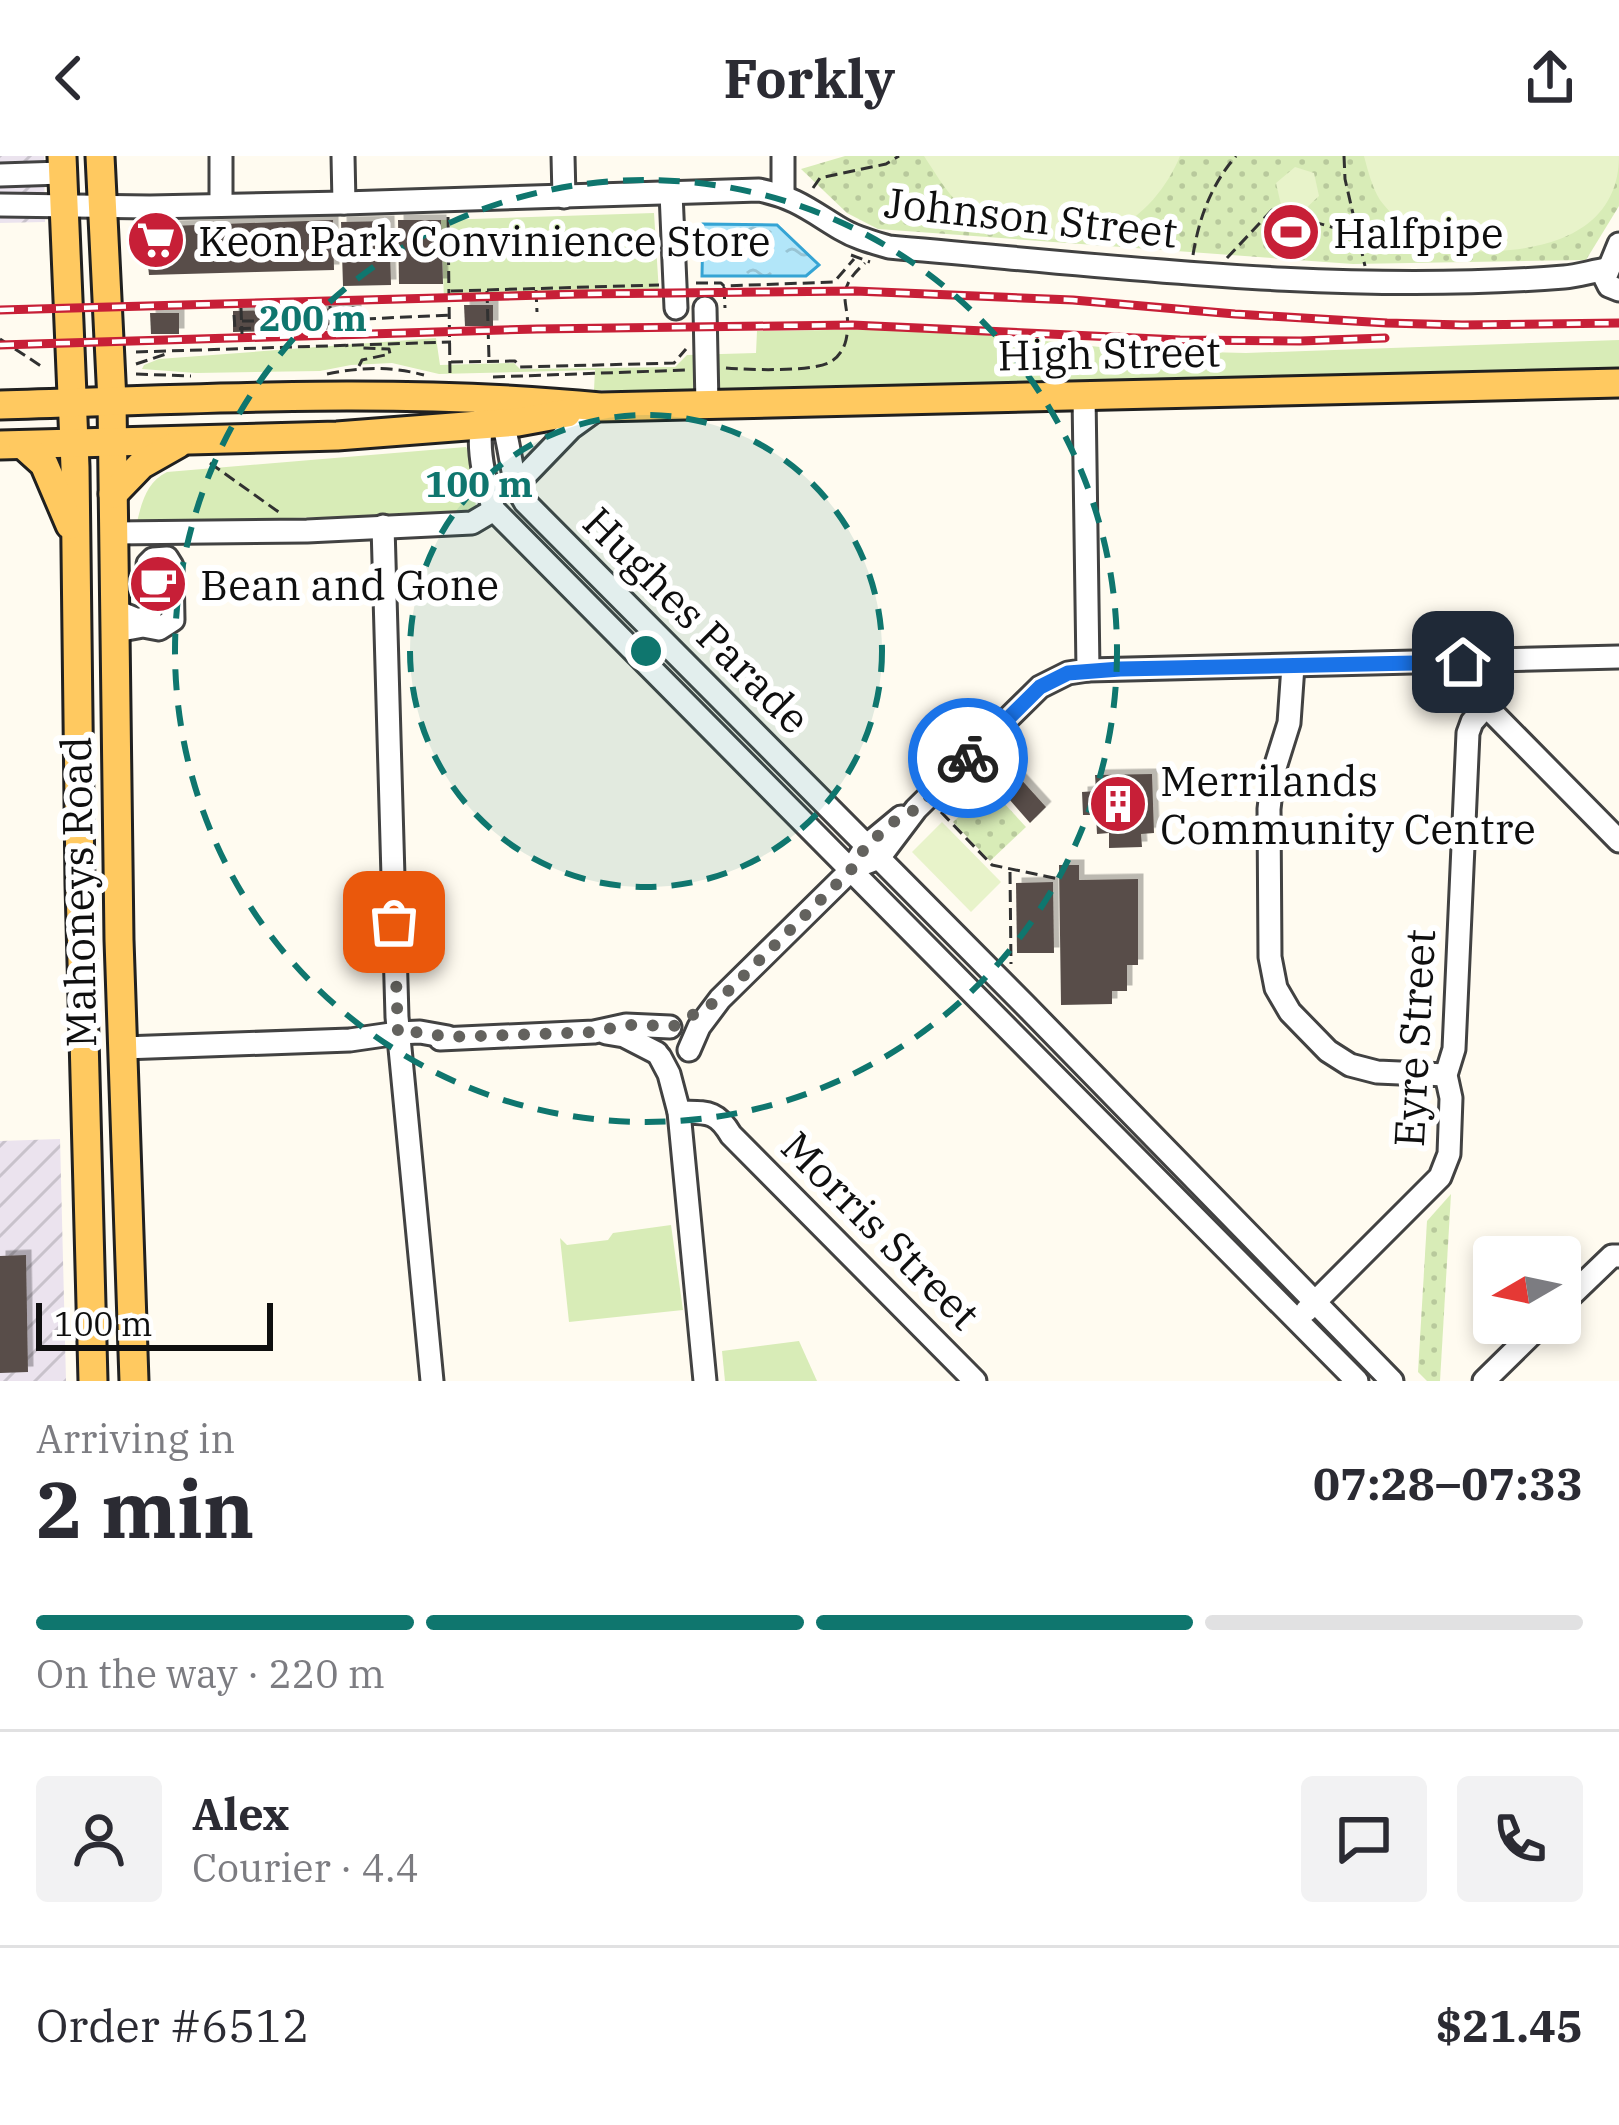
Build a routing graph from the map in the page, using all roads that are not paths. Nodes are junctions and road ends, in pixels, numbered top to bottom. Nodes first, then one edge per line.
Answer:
1 (100, 156) edge
2 (221, 156) edge
3 (343, 156) edge
4 (563, 156) edge
5 (783, 156) edge
6 (62, 164) edge
7 (0, 176) edge
8 (671, 193) junction
9 (783, 194) junction
10 (564, 197) junction
11 (344, 203) junction
12 (0, 205) edge
13 (64, 205) junction
14 (221, 205) junction
15 (104, 206) junction
16 (1614, 270) edge
17 (676, 308) dead end
18 (715, 308) road end
19 (1619, 383) edge
20 (1084, 395) junction
21 (112, 401) junction
22 (71, 403) junction
23 (0, 405) edge
24 (707, 405) junction
25 (600, 407) junction
26 (491, 416) junction
27 (113, 442) junction
28 (182, 442) junction
29 (73, 444) junction
30 (11, 445) edge
31 (515, 486) junction
32 (112, 494) junction
33 (494, 510) junction
34 (383, 526) junction
35 (113, 533) junction
36 (74, 534) junction
37 (561, 539) junction
38 (542, 559) junction
39 (75, 603) junction
40 (116, 621) junction
41 (1619, 658) edge
42 (1463, 662) junction
43 (1293, 666) junction
44 (1088, 670) junction
45 (1498, 671) junction
46 (1490, 701) junction
47 (1619, 841) edge
48 (873, 852) junction
49 (851, 870) junction
50 (720, 999) junction
51 (1024, 1005) junction
52 (672, 1026) junction
53 (1004, 1026) junction
54 (594, 1032) junction
55 (399, 1038) junction
56 (122, 1048) junction
57 (688, 1051) junction
58 (658, 1055) junction
59 (1446, 1076) junction
60 (680, 1120) junction
61 (129, 1234) junction
62 (88, 1235) junction
63 (1619, 1256) edge
64 (1581, 1286) edge
65 (1316, 1302) junction
66 (1297, 1320) junction
67 (1522, 1344) edge
68 (93, 1381) edge
69 (134, 1381) edge
70 (432, 1381) edge
71 (705, 1381) edge
72 (975, 1381) edge
73 (1357, 1381) edge
74 (1392, 1381) edge
75 (1484, 1381) edge

1 - 15 main road, Mahoneys Road
2 - 14 street
3 - 11 street
4 - 10 street
5 - 9 street
6 - 7 street
6 - 13 main road, Mahoneys Road
8 - 9 street, Johnson Street
8 - 10 street, Johnson Street
8 - 17 street
9 - 16 street, Johnson Street
10 - 11 street, Johnson Street
11 - 14 street, Johnson Street
12 - 13 street, Johnson Street
13 - 15 street, Johnson Street
13 - 22 main road, Mahoneys Road
14 - 15 street, Johnson Street
15 - 21 main road, Mahoneys Road
18 - 24 street
19 - 20 main road, High Street
20 - 24 main road, High Street
20 - 44 street
21 - 22 main road, High Street
21 - 26 main road, High Street
21 - 27 main road, Mahoneys Road
22 - 23 main road, High Street
22 - 29 main road, Mahoneys Road
24 - 25 main road, High Street
25 - 26 main road, High Street
25 - 31 street
26 - 28 main road, High Street
26 - 31 street, Hughes Parade
26 - 33 street
27 - 28 main road, High Street
27 - 29 main road, High Street
27 - 32 main road, Mahoneys Road
28 - 32 main road
29 - 30 main road, High Street
29 - 36 main road, Mahoneys Road
30 - 36 main road
31 - 37 street, Hughes Parade
32 - 35 main road, Mahoneys Road
33 - 34 street
33 - 38 street, Hughes Parade
34 - 35 street
34 - 55 street
35 - 40 main road, Mahoneys Road
36 - 39 main road, Mahoneys Road
37 - 38 street
37 - 48 street, Hughes Parade
38 - 49 street, Hughes Parade
39 - 40 main road
39 - 62 main road, Mahoneys Road
40 - 56 main road, Mahoneys Road
41 - 45 street
42 - 43 street
42 - 45 street
42 - 46 street
43 - 44 street
43 - 59 street
44 - 48 street
45 - 46 street, Eyre Street
46 - 47 street
46 - 59 street, Eyre Street
48 - 49 street
48 - 51 street, Hughes Parade
49 - 50 street
49 - 53 street, Hughes Parade
50 - 52 street
50 - 57 street
51 - 53 street
51 - 65 street, Hughes Parade
52 - 54 street
52 - 57 street
52 - 58 street
53 - 66 street, Hughes Parade
54 - 55 street
54 - 58 street
55 - 56 street
55 - 70 street
56 - 61 main road, Mahoneys Road
57 - 58 street
57 - 60 street
58 - 60 street
59 - 65 street, Eyre Street
60 - 71 street
60 - 72 street, Morris Street
61 - 62 main road
61 - 69 main road, Mahoneys Road
62 - 68 main road, Mahoneys Road
63 - 64 street
65 - 66 street, Eyre Street
65 - 74 street, Hughes Parade
66 - 73 street, Hughes Parade
67 - 75 street

